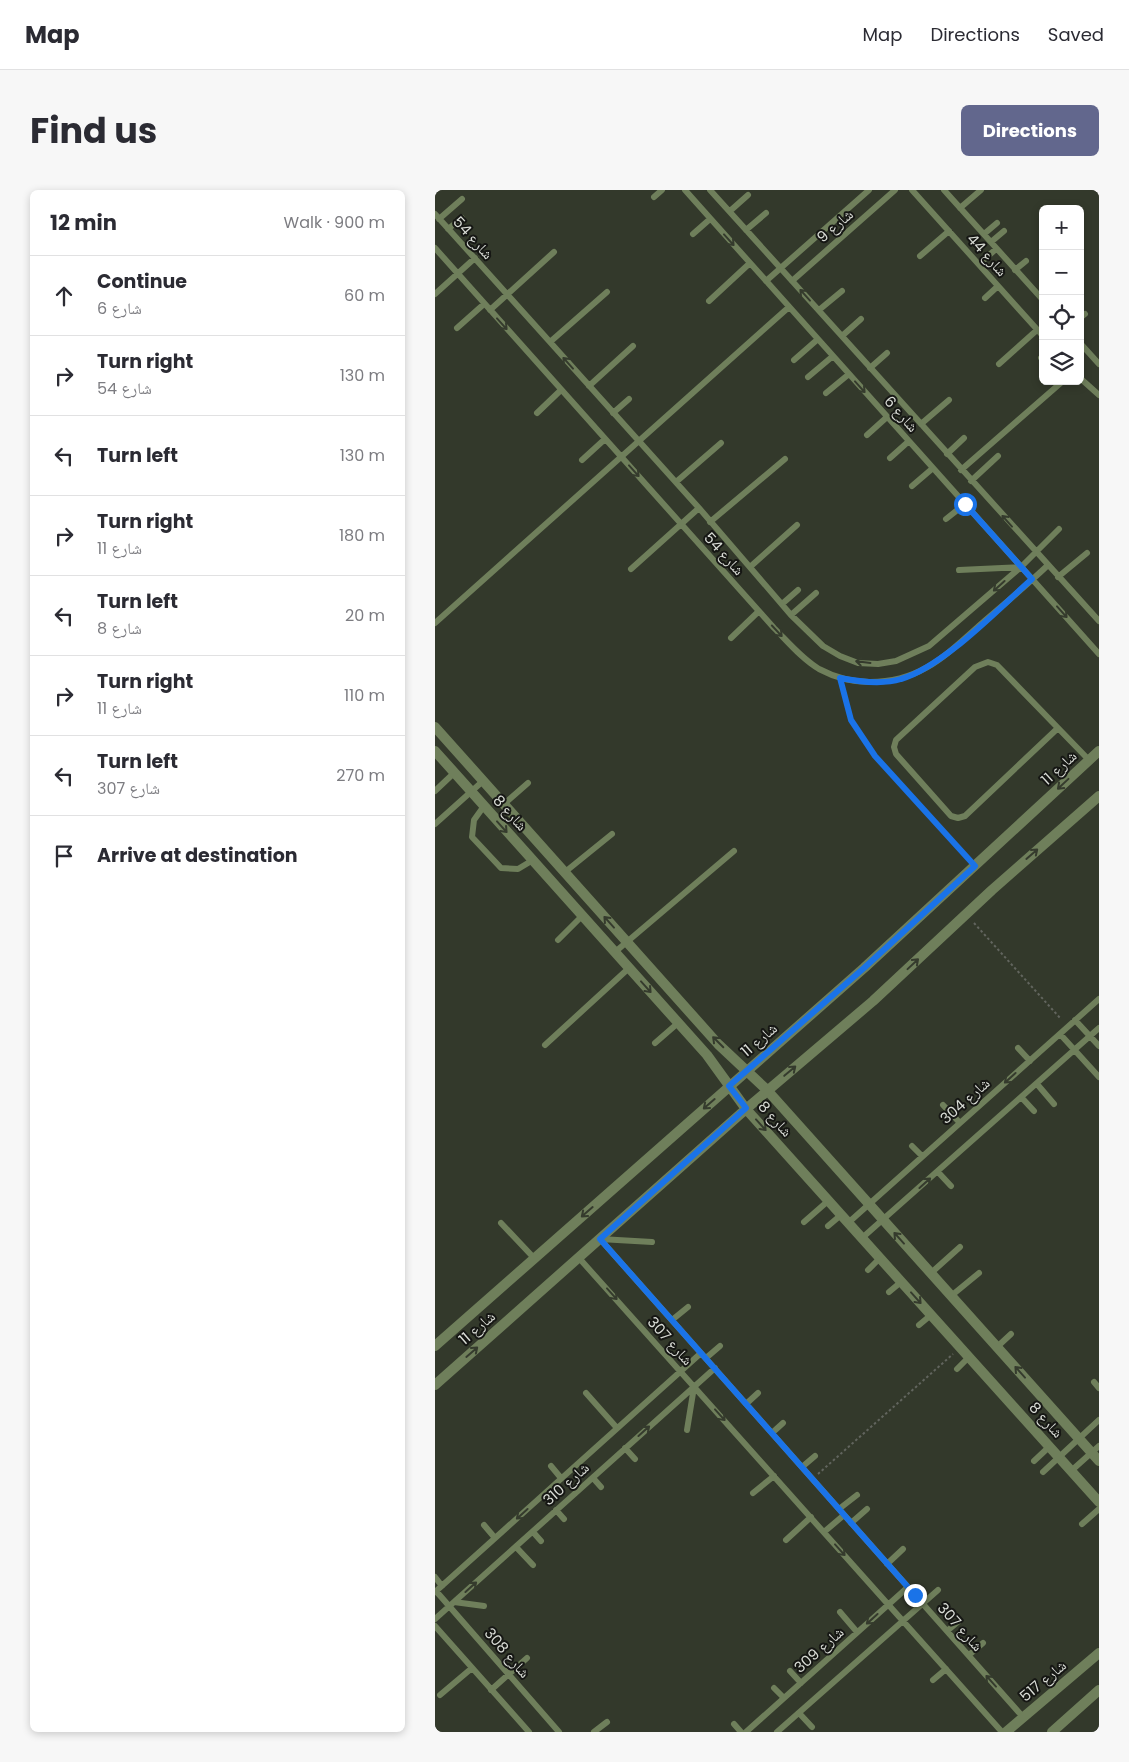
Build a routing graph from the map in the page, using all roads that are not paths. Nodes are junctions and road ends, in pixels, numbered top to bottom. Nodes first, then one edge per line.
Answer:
1 (662, 190) edge
2 (685, 190) edge
3 (711, 190) edge
4 (869, 190) edge
5 (895, 190) edge
6 (912, 190) edge
7 (944, 190) edge
8 (981, 190) edge
9 (748, 195) dead end
10 (654, 198) dead end
11 (462, 199) dead end
12 (961, 208) junction
13 (730, 212) junction
14 (766, 214) dead end
15 (437, 216) edge
16 (462, 218) dead end
17 (711, 219) junction
18 (997, 224) dead end
19 (448, 229) junction
20 (747, 230) junction
21 (949, 231) junction
22 (1004, 231) dead end
23 (693, 234) dead end
24 (984, 234) junction
25 (991, 242) junction
26 (435, 248) edge
27 (996, 248) junction
28 (554, 252) dead end
29 (921, 256) dead end
30 (475, 258) junction
31 (1026, 260) dead end
32 (750, 263) junction
33 (979, 264) junction
34 (781, 268) junction
35 (1015, 270) junction
36 (458, 274) junction
37 (766, 281) junction
38 (792, 281) junction
39 (998, 286) junction
40 (842, 291) dead end
41 (607, 292) dead end
42 (435, 294) edge
43 (507, 294) junction
44 (1040, 295) edge
45 (985, 298) dead end
46 (709, 301) dead end
47 (485, 304) junction
48 (789, 307) junction
49 (490, 310) junction
50 (819, 310) junction
51 (861, 319) dead end
52 (457, 328) dead end
53 (1037, 330) joint
54 (842, 336) junction
55 (817, 339) junction
56 (550, 342) junction
57 (633, 346) dead end
58 (1084, 347) edge
59 (887, 352) dead end
60 (833, 356) junction
61 (1098, 359) edge
62 (794, 360) dead end
63 (999, 364) dead end
64 (870, 368) junction
65 (849, 374) junction
66 (808, 377) dead end
67 (1084, 382) edge
68 (1058, 385) edge
69 (589, 386) junction
70 (561, 390) junction
71 (826, 393) dead end
72 (1099, 395) edge
73 (629, 399) dead end
74 (949, 400) dead end
75 (537, 413) dead end
76 (613, 413) junction
77 (887, 417) junction
78 (921, 424) junction
79 (867, 435) dead end
80 (965, 438) dead end
81 (605, 439) junction
82 (639, 441) junction
83 (909, 441) junction
84 (721, 443) dead end
85 (947, 454) junction
86 (621, 456) junction
87 (998, 456) dead end
88 (890, 458) dead end
89 (785, 459) dead end
90 (582, 460) dead end
91 (933, 468) junction
92 (961, 470) junction
93 (971, 481) junction
94 (675, 482) junction
95 (912, 486) dead end
96 (965, 504) junction
97 (699, 508) junction
98 (946, 520) dead end
99 (711, 522) junction
100 (681, 524) junction
101 (797, 525) dead end
102 (1059, 529) dead end
103 (1035, 553) junction
104 (1087, 553) dead end
105 (1047, 566) junction
106 (750, 567) junction
107 (1021, 567) junction
108 (631, 570) dead end
109 (959, 570) dead end
110 (1058, 577) junction
111 (1032, 579) junction
112 (798, 590) dead end
113 (816, 593) dead end
114 (782, 604) junction
115 (759, 611) junction
116 (791, 615) junction
117 (1099, 621) edge
118 (435, 623) edge
119 (731, 638) dead end
120 (1099, 654) edge
121 (435, 727) edge
122 (1058, 728) junction
123 (435, 751) edge
124 (1099, 751) edge
125 (1089, 760) junction
126 (454, 773) junction
127 (483, 781) junction
128 (528, 783) dead end
129 (435, 792) edge
130 (471, 792) junction
131 (1099, 796) edge
132 (504, 804) junction
133 (484, 806) junction
134 (435, 824) edge
135 (612, 834) dead end
136 (735, 851) dead end
137 (533, 860) junction
138 (565, 872) junction
139 (583, 916) junction
140 (559, 940) dead end
141 (627, 942) junction
142 (615, 952) junction
143 (629, 968) junction
144 (1099, 999) edge
145 (1075, 1020) junction
146 (678, 1022) junction
147 (1099, 1028) edge
148 (1060, 1034) junction
149 (1090, 1036) junction
150 (655, 1043) dead end
151 (545, 1045) dead end
152 (1099, 1046) edge
153 (1018, 1048) dead end
154 (1074, 1050) junction
155 (1030, 1061) junction
156 (747, 1070) junction
157 (1099, 1077) edge
158 (1037, 1084) junction
159 (729, 1086) junction
160 (767, 1090) junction
161 (1022, 1098) junction
162 (1054, 1104) dead end
163 (943, 1105) dead end
164 (746, 1108) junction
165 (1034, 1111) dead end
166 (960, 1123) junction
167 (913, 1146) dead end
168 (922, 1156) junction
169 (938, 1172) junction
170 (951, 1186) dead end
171 (828, 1201) junction
172 (869, 1204) junction
173 (845, 1219) junction
174 (883, 1220) junction
175 (804, 1222) dead end
176 (501, 1223) dead end
177 (829, 1226) dead end
178 (862, 1238) junction
179 (600, 1239) junction
180 (652, 1242) dead end
181 (960, 1247) dead end
182 (534, 1258) junction
183 (579, 1258) junction
184 (880, 1258) junction
185 (868, 1270) dead end
186 (931, 1273) junction
187 (979, 1273) dead end
188 (901, 1282) junction
189 (889, 1292) dead end
190 (951, 1296) junction
191 (688, 1307) dead end
192 (931, 1315) junction
193 (672, 1320) junction
194 (919, 1325) dead end
195 (1011, 1334) dead end
196 (435, 1346) edge
197 (720, 1346) dead end
198 (997, 1347) junction
199 (704, 1356) junction
200 (969, 1357) junction
201 (715, 1368) junction
202 (957, 1369) dead end
203 (681, 1372) junction
204 (435, 1385) edge
205 (694, 1387) junction
206 (587, 1393) dead end
207 (758, 1393) dead end
208 (746, 1404) junction
209 (1099, 1420) edge
210 (783, 1423) dead end
211 (617, 1428) junction
212 (687, 1430) dead end
213 (772, 1433) junction
214 (1079, 1438) junction
215 (1050, 1446) junction
216 (625, 1448) junction
217 (1097, 1453) edge
218 (815, 1456) dead end
219 (1058, 1456) junction
220 (635, 1459) dead end
221 (1035, 1461) dead end
222 (551, 1466) dead end
223 (802, 1468) junction
224 (1071, 1471) junction
225 (1043, 1472) dead end
226 (774, 1476) junction
227 (561, 1478) junction
228 (593, 1478) junction
229 (601, 1487) dead end
230 (753, 1493) dead end
231 (857, 1495) dead end
232 (1099, 1502) edge
233 (867, 1509) dead end
234 (1099, 1509) edge
235 (556, 1510) junction
236 (842, 1512) junction
237 (811, 1517) junction
238 (564, 1519) dead end
239 (851, 1523) junction
240 (1082, 1524) dead end
241 (484, 1526) dead end
242 (533, 1532) junction
243 (824, 1532) junction
244 (495, 1538) junction
245 (786, 1540) dead end
246 (541, 1541) dead end
247 (516, 1547) junction
248 (903, 1549) dead end
249 (887, 1564) junction
250 (533, 1565) dead end
251 (435, 1577) edge
252 (442, 1586) junction
253 (908, 1587) junction
254 (938, 1590) dead end
255 (435, 1592) edge
256 (923, 1603) junction
257 (452, 1604) junction
258 (888, 1604) junction
259 (484, 1606) dead end
260 (840, 1612) dead end
261 (435, 1619) edge
262 (903, 1620) junction
263 (959, 1621) dead end
264 (435, 1626) edge
265 (947, 1631) junction
266 (857, 1632) junction
267 (983, 1643) dead end
268 (1099, 1653) edge
269 (969, 1655) junction
270 (527, 1658) dead end
271 (472, 1668) junction
272 (946, 1669) junction
273 (791, 1671) dead end
274 (509, 1675) junction
275 (933, 1680) dead end
276 (801, 1683) junction
277 (774, 1688) dead end
278 (491, 1690) junction
279 (1099, 1690) edge
280 (440, 1695) dead end
281 (783, 1698) junction
282 (799, 1712) junction
283 (1023, 1717) junction
284 (607, 1722) dead end
285 (734, 1724) dead end
286 (812, 1727) dead end
287 (525, 1731) edge
288 (559, 1732) edge
289 (594, 1732) edge
290 (741, 1732) edge
291 (746, 1732) edge
292 (777, 1732) edge
293 (1002, 1732) edge
294 (1006, 1732) edge
295 (1052, 1732) edge

1 - 10 lane
2 - 17 lane, شارع 6
3 - 13 lane, شارع 6
4 - 34 lane, شارع 9
5 - 38 lane, شارع 9
6 - 21 lane, شارع 44
7 - 12 lane, شارع 44
8 - 12 lane
9 - 13 lane
11 - 15 lane
12 - 24 lane, شارع 44
13 - 20 lane, شارع 6
14 - 20 lane
15 - 19 lane, شارع 54
16 - 19 lane
17 - 23 lane
17 -> 32 lane, شارع 6
18 - 24 lane
19 - 30 lane, شارع 54
20 - 34 lane, شارع 6
21 - 29 lane
21 - 33 lane, شارع 44
22 - 25 lane
24 - 25 lane, شارع 44
25 - 27 lane, شارع 44
26 - 36 lane, شارع 54
27 - 33 lane
27 - 35 lane, شارع 44
28 - 43 lane
30 - 36 lane
30 - 43 lane, شارع 54
31 - 35 lane
32 - 37 lane, شارع 6
32 - 46 lane
33 - 39 lane, شارع 44
34 - 37 lane, شارع 9
34 - 38 lane, شارع 6
35 - 44 lane, شارع 44
36 - 42 lane
36 - 47 lane, شارع 54
37 - 48 lane, شارع 6
50 -> 38 lane, شارع 6
39 - 45 lane
39 - 53 lane, شارع 44
40 - 50 lane
41 - 56 lane
43 - 49 lane
43 - 56 lane, شارع 54
47 - 49 lane, شارع 54
47 - 52 lane
48 - 55 lane, شارع 6
48 - 82 lane
49 -> 70 lane, شارع 54
50 - 54 lane, شارع 6
51 - 54 lane
53 - 63 lane
54 - 64 lane, شارع 6
55 - 60 lane, شارع 6
55 - 62 lane
69 -> 56 lane, شارع 54
57 - 69 lane
58 - 61 lane
59 - 64 lane
60 - 65 lane, شارع 6
60 - 66 lane
64 - 78 lane, شارع 6
65 - 71 lane
65 -> 77 lane, شارع 6
67 - 72 lane
68 - 92 lane
69 - 76 lane, شارع 54
70 - 75 lane
70 - 81 lane, شارع 54
73 - 76 lane
74 - 78 lane
76 - 82 lane, شارع 54
77 - 79 lane
77 - 83 lane, شارع 6
78 - 85 lane, شارع 6
80 - 85 lane
81 - 86 lane, شارع 54
81 - 90 lane
82 - 86 lane
82 - 94 lane, شارع 54
83 - 88 lane
83 - 91 lane, شارع 6
84 - 94 lane
85 - 92 lane, شارع 6
86 -> 100 lane, شارع 54
86 - 118 lane
87 - 93 lane
89 - 99 lane
91 - 95 lane
91 - 96 lane, شارع 6
92 - 93 lane, شارع 6
103 -> 93 lane, شارع 6
94 - 97 lane, شارع 54
96 - 98 lane
96 - 107 lane, شارع 6
97 - 99 lane, شارع 54
97 - 100 lane
99 - 106 lane, شارع 54
100 - 108 lane
100 - 115 lane, شارع 54
101 - 106 lane
102 - 103 lane, شارع 54
103 - 105 lane, شارع 6
103 - 107 lane, شارع 54
104 - 110 lane
105 - 110 lane, شارع 6
105 - 111 lane, شارع 54
106 - 114 lane, شارع 54
107 - 109 lane
107 - 111 lane, شارع 6
107 -> 116 lane, شارع 54
110 - 117 lane, شارع 6
115 -> 111 lane, شارع 54
111 -> 120 lane, شارع 6
112 - 114 lane
113 - 116 lane
114 - 116 lane, شارع 54
115 - 119 lane
121 - 127 street, شارع 8
122 - 122 lane
122 - 125 lane
123 - 126 street, شارع 8
124 - 125 street, شارع 11
125 -> 156 street, شارع 11
126 - 129 lane
126 - 130 street, شارع 8
127 - 130 lane
127 - 132 street, شارع 8
128 - 132 lane
130 - 133 street, شارع 8
130 - 134 lane
160 -> 131 street, شارع 11
132 - 138 street, شارع 8
133 -> 137 street, شارع 8
133 - 137 lane
135 - 138 lane
136 - 141 lane
137 - 139 street, شارع 8
141 -> 138 street, شارع 8
139 - 140 lane
139 - 142 street, شارع 8
141 - 142 lane
156 -> 141 street, شارع 8
142 - 143 street, شارع 8
143 -> 146 street, شارع 8
143 - 151 lane
144 - 145 lane, شارع 304
145 - 148 lane, شارع 304
145 - 149 lane
146 - 150 lane
146 - 159 street, شارع 8
147 - 149 lane
148 - 154 lane
148 - 155 lane, شارع 304
149 - 152 lane
149 - 154 lane
153 - 155 lane
154 - 157 lane
154 - 158 lane
155 -> 166 lane, شارع 304
156 - 159 street, شارع 11
156 - 160 street, شارع 8
158 - 161 lane
158 - 162 lane
159 - 164 street, شارع 8
159 -> 182 street, شارع 11
160 - 164 street, شارع 11
160 - 172 street, شارع 8
161 - 165 lane
161 - 169 lane
163 - 166 lane
164 -> 171 street, شارع 8
164 - 179 street, شارع 11
166 - 168 lane, شارع 304
167 - 168 lane
168 - 172 lane, شارع 304
169 - 170 lane
174 -> 169 lane
171 - 173 street, شارع 8
171 - 175 lane
172 - 173 lane, شارع 304
172 - 174 street, شارع 8
173 - 177 lane, شارع 304
173 - 178 street, شارع 8
174 - 178 lane
186 -> 174 street, شارع 8
176 - 182 lane
178 - 184 street, شارع 8
179 - 180 lane
179 - 183 street, شارع 11
179 - 193 lane, شارع 307
181 - 186 lane
182 - 196 street, شارع 11
183 -> 203 lane, شارع 307
204 -> 183 street, شارع 11
184 - 185 lane
184 - 188 street, شارع 8
186 - 190 street, شارع 8
187 - 190 lane
188 - 189 lane
188 -> 192 street, شارع 8
190 - 198 street, شارع 8
191 - 193 lane
192 - 194 lane
192 - 200 street, شارع 8
193 - 199 lane, شارع 307
195 - 198 lane
197 - 199 lane, شارع 310
214 -> 198 street, شارع 8
199 - 201 lane, شارع 307
199 - 203 lane, شارع 310
200 - 202 lane
200 - 215 street, شارع 8
201 - 205 lane, شارع 310
201 - 208 lane, شارع 307
203 - 205 lane, شارع 307
203 - 211 lane, شارع 310
205 - 212 lane
216 -> 205 lane, شارع 310
205 -> 226 lane, شارع 307
206 - 211 lane
207 - 208 lane
208 - 213 lane, شارع 307
209 - 214 lane
210 - 213 lane
211 - 227 lane, شارع 310
213 - 223 lane, شارع 307
214 - 217 street, شارع 8
214 - 219 lane
215 - 219 street, شارع 8
215 - 221 lane
216 - 220 lane
216 - 228 lane, شارع 310
217 - 224 lane
218 - 223 lane
219 - 224 street, شارع 8
219 - 225 lane
222 - 227 lane
223 - 236 lane, شارع 307
224 - 232 street, شارع 8
226 - 230 lane
226 - 237 lane, شارع 307
227 -> 244 lane, شارع 310
228 - 229 lane
228 - 235 lane, شارع 310
231 - 236 lane
233 - 239 lane
234 - 240 lane
235 - 238 lane
235 - 242 lane, شارع 310
236 - 239 lane, شارع 307
236 - 243 lane
237 - 243 lane, شارع 307
237 - 245 lane
239 - 249 lane, شارع 307
241 - 244 lane
242 - 246 lane
242 - 247 lane, شارع 310
243 -> 258 lane, شارع 307
244 - 252 lane, شارع 310
247 - 250 lane
257 -> 247 lane, شارع 310
248 - 249 lane
249 - 253 lane, شارع 307
251 - 252 lane
252 - 255 lane, شارع 310
253 - 256 lane, شارع 307
253 - 258 lane, شارع 309
254 - 256 lane
255 - 257 lane, شارع 308
256 - 262 lane
256 - 265 lane, شارع 307
257 - 259 lane
257 - 261 lane, شارع 310
257 - 274 lane, شارع 308
258 - 262 lane, شارع 307
258 -> 266 lane, شارع 309
260 - 266 lane
262 - 272 lane, شارع 307
262 - 282 lane
263 - 265 lane
264 - 271 lane
265 - 269 lane, شارع 307
266 - 276 lane, شارع 309
267 - 269 lane
268 - 283 street, شارع 517
283 -> 269 lane, شارع 307
270 - 274 lane
271 - 278 lane
271 - 280 lane
272 - 275 lane
272 - 293 lane, شارع 307
273 - 276 lane
274 - 278 lane
274 - 288 lane, شارع 308
276 - 281 lane, شارع 309
277 - 281 lane
278 - 287 lane
279 - 295 street
281 - 291 lane, شارع 309
282 - 286 lane
282 - 292 lane
283 - 294 street, شارع 517
284 - 289 lane
285 - 290 lane

